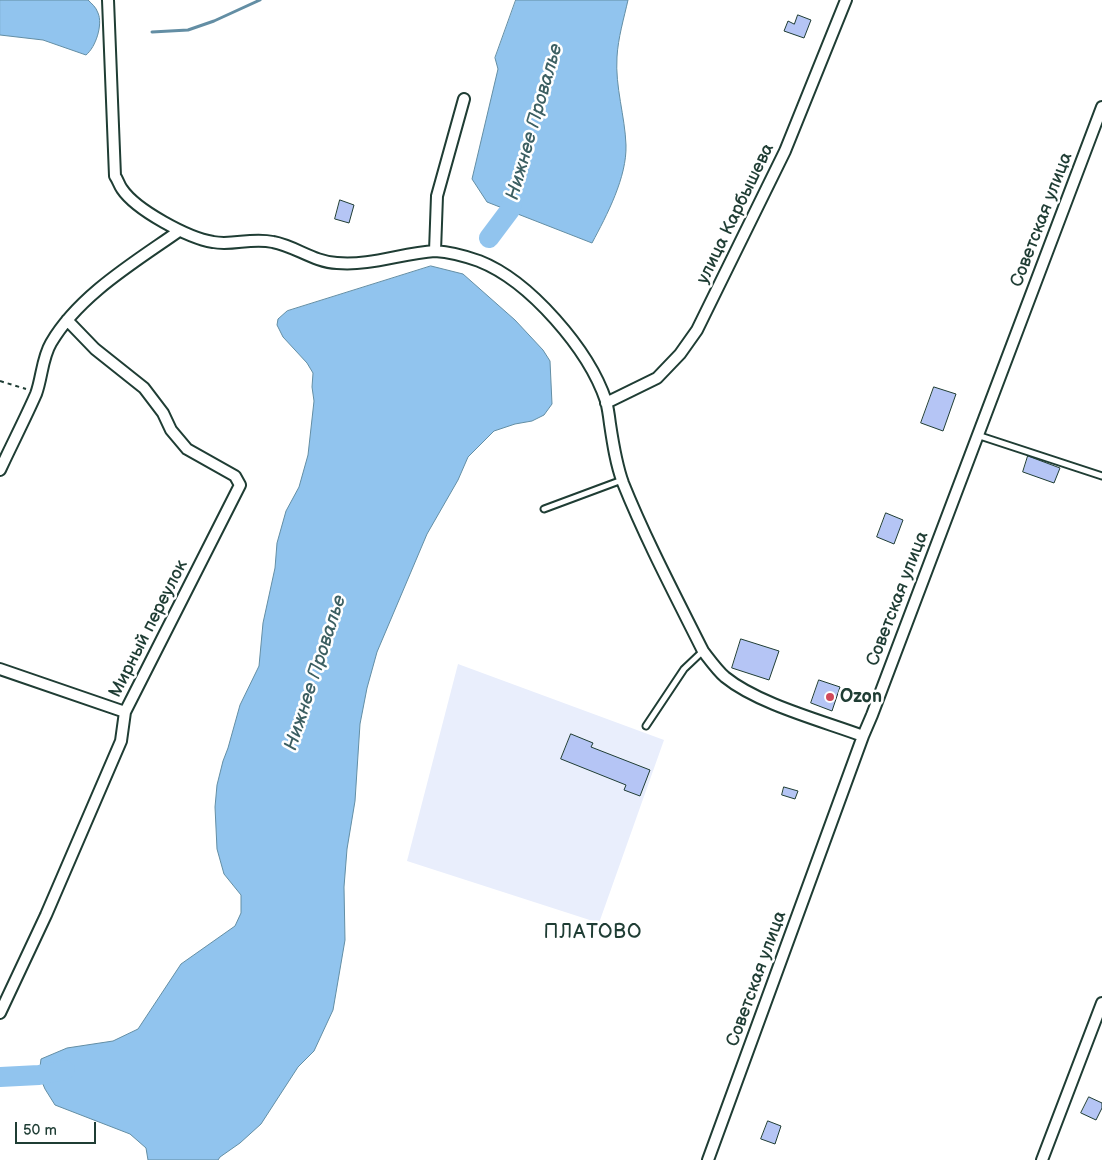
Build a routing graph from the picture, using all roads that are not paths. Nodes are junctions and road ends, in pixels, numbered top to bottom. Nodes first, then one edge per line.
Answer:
1 (108, 0) edge
2 (846, 0) edge
3 (464, 99) dead end
4 (1102, 107) edge
5 (179, 231) junction
6 (435, 250) junction
7 (68, 320) junction
8 (606, 403) junction
9 (977, 435) junction
10 (0, 470) edge
11 (1102, 476) edge
12 (622, 480) junction
13 (544, 509) dead end
14 (703, 650) junction
15 (0, 669) edge
16 (125, 712) junction
17 (646, 726) dead end
18 (863, 736) junction
19 (1102, 1003) edge
20 (0, 1013) edge
21 (708, 1160) edge
22 (1042, 1160) edge

1 - 5 street
2 - 8 street, улица Карбышева
3 - 6 street
4 - 9 street, Советская улица
5 - 6 street
5 - 7 street
6 - 8 street
7 - 10 street
7 - 16 street, Мирный переулок
8 - 12 street
9 - 11 lane
9 - 18 street, Советская улица
12 - 13 lane
12 - 14 street
14 - 17 lane
14 - 18 street
15 - 16 street
16 - 20 street, Мирный переулок
18 - 21 street, Советская улица
19 - 22 street

